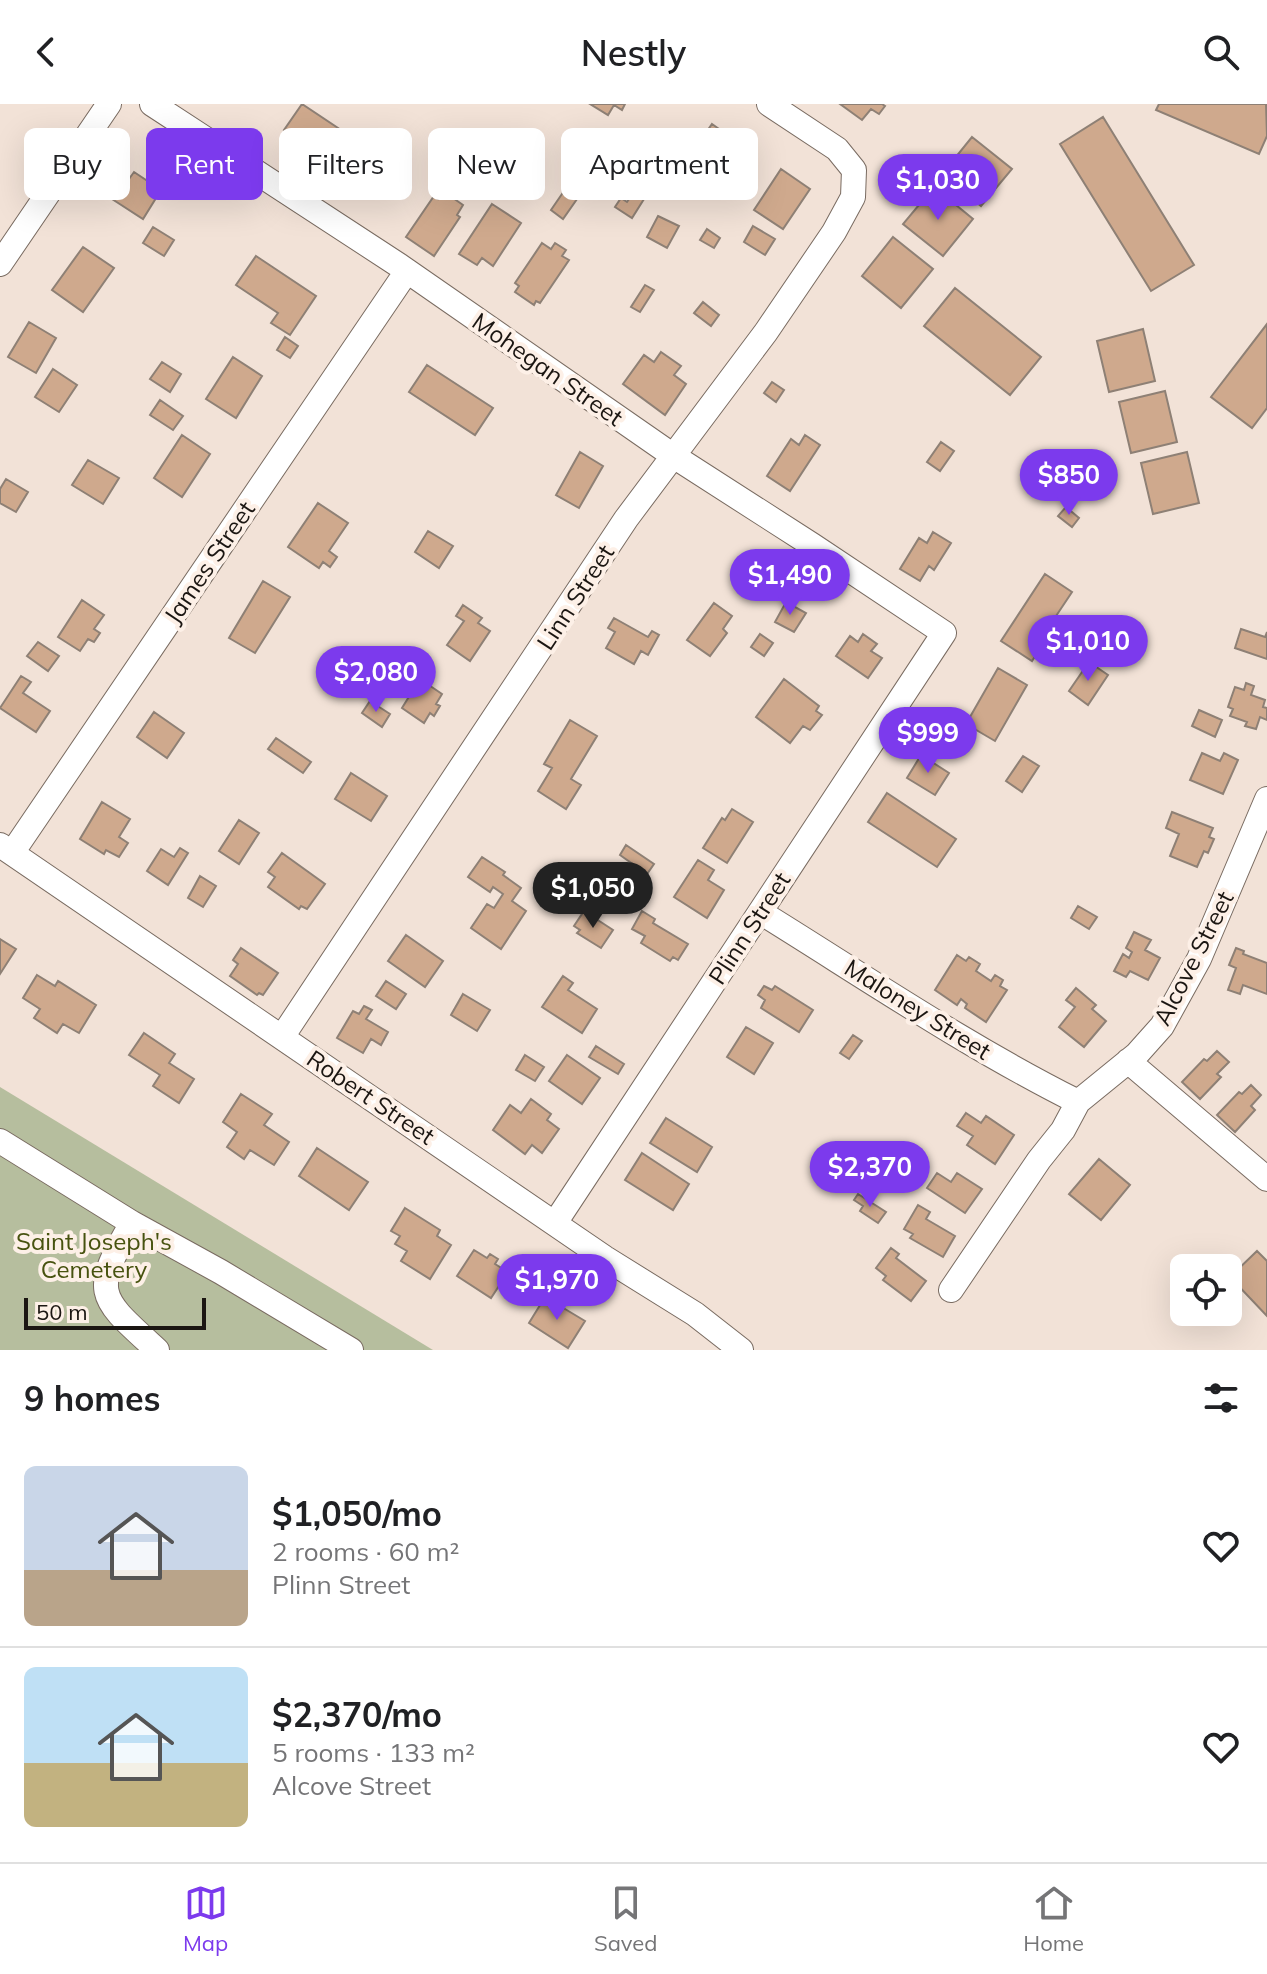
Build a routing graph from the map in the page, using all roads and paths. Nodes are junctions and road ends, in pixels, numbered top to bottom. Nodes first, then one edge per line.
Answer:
1 (109, 104) edge
2 (152, 104) edge
3 (769, 104) edge
4 (0, 264) edge
5 (407, 271) junction
6 (673, 456) junction
7 (944, 633) joint
8 (1265, 811) edge
9 (6, 849) edge
10 (760, 912) junction
11 (282, 1037) junction
12 (1128, 1061) junction
13 (1078, 1102) junction
14 (0, 1141) edge
15 (1267, 1179) edge
16 (132, 1223) junction
17 (555, 1223) junction
18 (951, 1290) dead end
19 (157, 1350) edge
20 (351, 1350) edge
21 (741, 1350) edge

1 - 4 street
2 - 5 street, Mohegan Street
3 - 6 street, Linn Street
5 - 6 street, Mohegan Street
5 - 9 street, James Street
6 - 7 street, Mohegan Street
6 - 11 street, Linn Street
7 - 10 street, Plinn Street
8 - 12 street, Alcove Street
9 - 11 street, Robert Street
10 - 13 street, Maloney Street
10 - 17 street, Plinn Street
11 - 17 street, Robert Street
12 - 13 street, Alcove Street
12 - 15 street
13 - 18 street, Alcove Street
14 - 16 street
16 - 19 street
16 - 20 street
17 - 21 street, Robert Street

